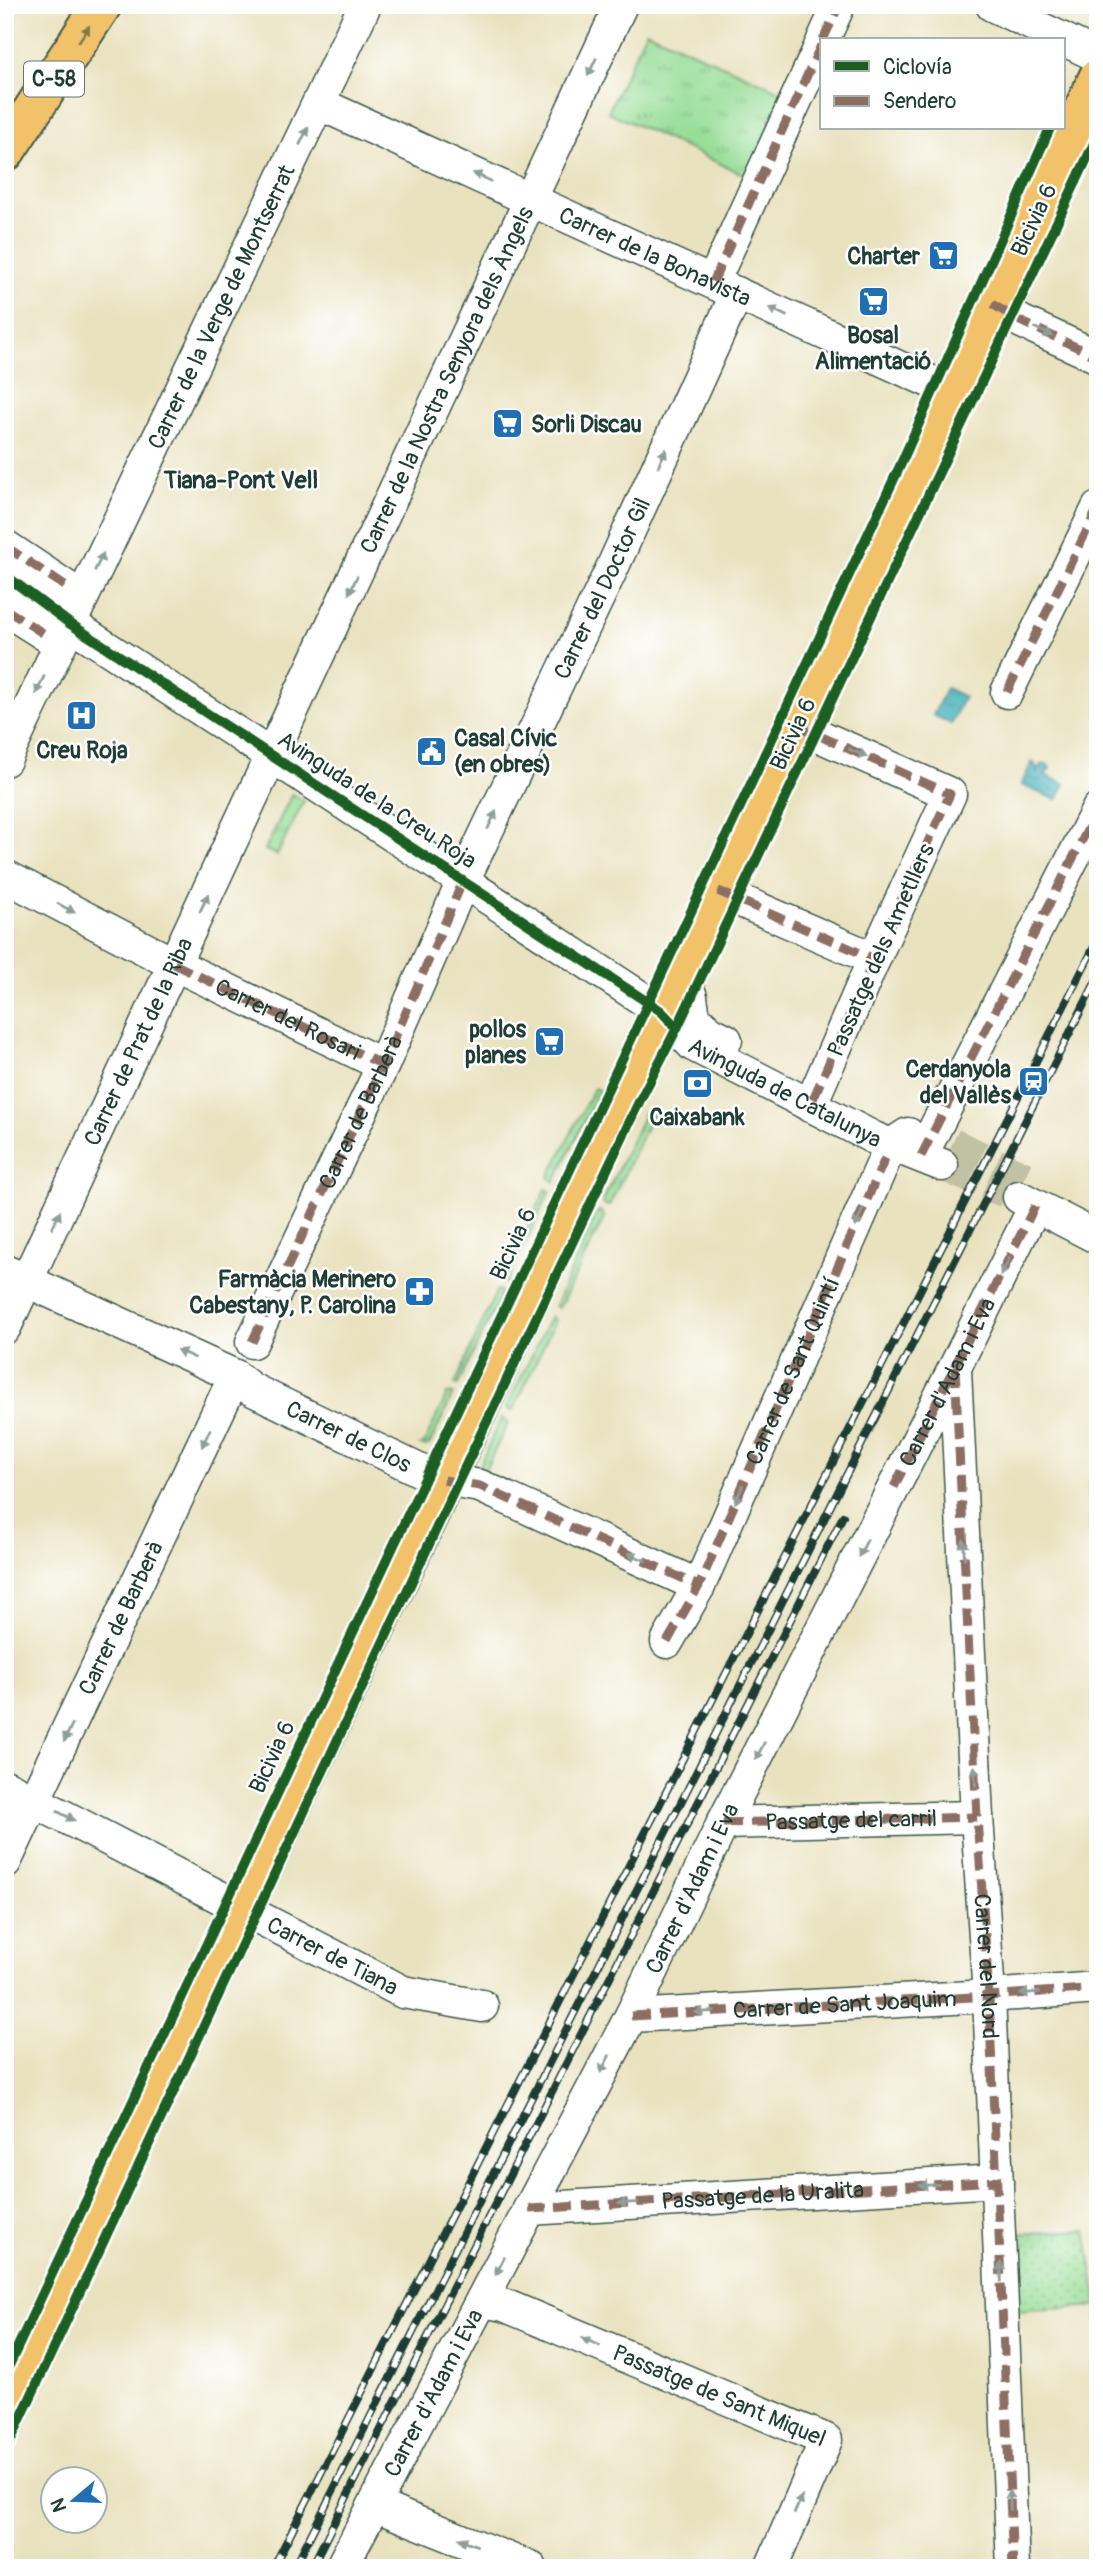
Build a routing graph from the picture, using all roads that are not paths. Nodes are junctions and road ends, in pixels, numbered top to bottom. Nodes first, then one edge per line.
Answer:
1 (102, 5) edge
2 (365, 5) edge
3 (621, 5) edge
4 (839, 5) edge
5 (992, 5) edge
6 (824, 38) edge
7 (1062, 38) edge
8 (1064, 39) edge
9 (820, 48) edge
10 (1098, 55) edge
11 (1098, 78) edge
12 (320, 104) junction
13 (5, 152) edge
14 (530, 200) junction
15 (725, 288) junction
16 (992, 304) junction
17 (1098, 357) edge
18 (951, 391) junction
19 (1098, 508) edge
20 (5, 546) edge
21 (5, 575) edge
22 (71, 590) dead end
23 (5, 609) edge
24 (59, 630) junction
25 (1007, 692) dead end
26 (795, 725) junction
27 (272, 756) junction
28 (5, 760) edge
29 (1098, 809) edge
30 (5, 876) edge
31 (463, 881) junction
32 (718, 891) junction
33 (874, 959) junction
34 (174, 964) junction
35 (681, 968) junction
36 (672, 1023) junction
37 (383, 1065) junction
38 (815, 1097) junction
39 (917, 1146) junction
40 (1027, 1194) junction
41 (1098, 1213) edge
42 (1098, 1238) edge
43 (16, 1277) edge
44 (5, 1327) edge
45 (252, 1342) dead end
46 (955, 1367) junction
47 (235, 1376) junction
48 (444, 1480) junction
49 (699, 1586) junction
50 (667, 1642) dead end
51 (5, 1786) edge
52 (36, 1800) junction
53 (977, 1816) junction
54 (723, 1823) junction
55 (5, 1862) edge
56 (244, 1908) junction
57 (1098, 1988) edge
58 (989, 1996) junction
59 (482, 2006) dead end
60 (631, 2016) junction
61 (997, 2181) junction
62 (529, 2209) junction
63 (482, 2301) junction
64 (16, 2364) edge
65 (5, 2417) edge
66 (374, 2505) junction
67 (341, 2568) edge
68 (531, 2568) edge
69 (771, 2568) edge
70 (1013, 2568) edge

13 -> 1 main road, C-58
2 - 12 street, Carrer de la Verge de Montserrat
3 -> 14 street, Carrer de la Nostra Senyora dels Àngels
4 - 6 street, Carrer del Doctor Gil
5 - 7 street
8 - 10 street
9 - 15 street, Carrer del Doctor Gil
11 - 16 main road
14 -> 12 street, Carrer de la Bonavista
24 -> 12 street, Carrer de la Verge de Montserrat
14 - 15 street, Carrer de la Bonavista
14 -> 27 street, Carrer de la Nostra Senyora dels Àngels
18 -> 15 street, Carrer de la Bonavista
31 -> 15 street, Carrer del Doctor Gil
16 -> 17 street
16 - 18 main road
18 - 26 main road
19 - 25 street
20 - 22 street
21 - 24 street
23 - 24 street
24 - 27 street, Avinguda de la Creu Roja
24 -> 28 street, Carrer de la Verge de Montserrat
26 - 32 main road
26 -> 33 street, Passatge dels Ametllers
27 - 31 street, Avinguda de la Creu Roja
34 -> 27 street, Carrer de Prat de la Riba
29 - 39 street, Carrer de Sant Quintí
30 -> 34 street, Carrer del Rosari
31 - 36 street, Avinguda de la Creu Roja
31 - 37 street, Carrer de Barberà
32 - 33 street
32 - 35 main road
33 - 38 street, Passatge dels Ametllers
34 - 37 street, Carrer del Rosari
43 -> 34 street, Carrer de Prat de la Riba
35 - 36 main road
35 - 38 street, Avinguda de Catalunya
36 - 38 street, Avinguda de Catalunya
36 - 48 main road
37 - 45 street, Carrer de Barberà
38 - 39 street, Avinguda de Catalunya
39 -> 49 street, Carrer de Sant Quintí
40 - 41 street
40 - 42 street
40 -> 46 street, Carrer d'Adam i Eva
43 - 44 street, Carrer de Prat de la Riba
47 -> 43 street, Carrer de Clos
53 -> 46 street, Carrer del Nord
46 -> 54 street, Carrer d'Adam i Eva
47 - 48 street, Carrer de Clos
47 -> 52 street, Carrer de Barberà
49 -> 48 street, Carrer de Clos
48 - 56 main road
49 - 50 street, Carrer de Sant Quintí
51 - 52 street, Carrer de Tiana
52 - 55 street, Carrer de Barberà
52 -> 56 street, Carrer de Tiana
53 - 54 street, Passatge del carril
53 - 58 street, Carrer del Nord
54 - 60 street, Carrer d'Adam i Eva
56 - 59 street, Carrer de Tiana
56 - 64 main road
57 -> 58 street, Carrer de Sant Joaquim
58 -> 60 street, Carrer de Sant Joaquim
58 - 61 street, Carrer del Nord
60 -> 62 street, Carrer d'Adam i Eva
61 -> 62 street, Passatge de la Uralita
70 -> 61 street, Carrer del Nord
62 -> 63 street, Carrer d'Adam i Eva
63 - 66 street, Carrer d'Adam i Eva
69 -> 63 street, Passatge de Sant Miquel
64 - 65 main road
66 - 67 street, Carrer d'Adam i Eva
68 -> 66 street

